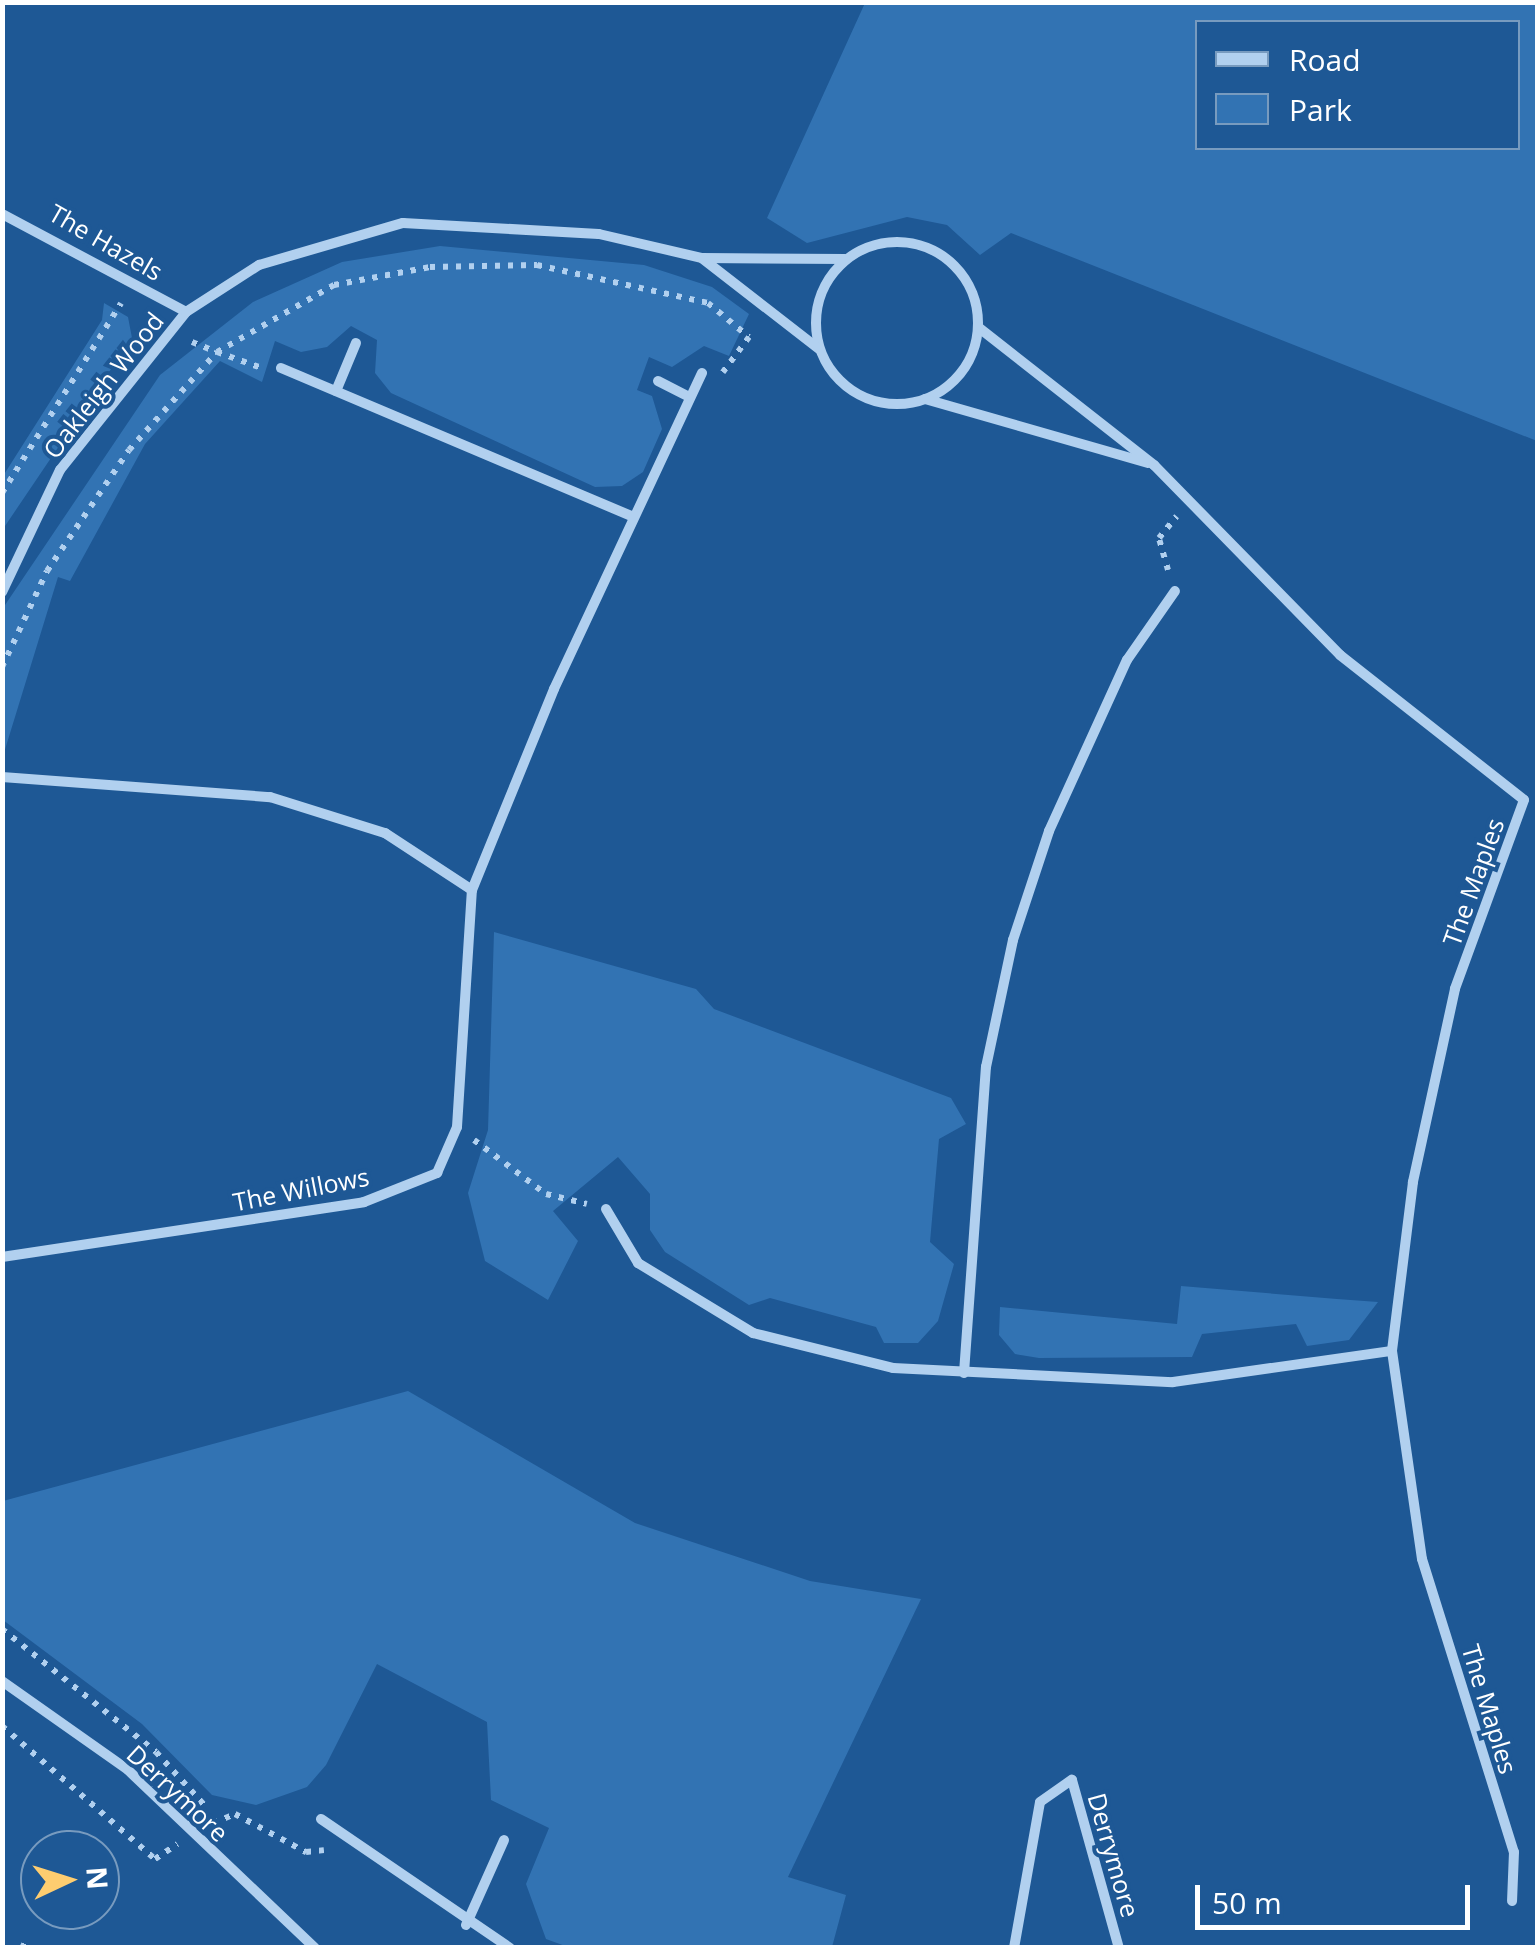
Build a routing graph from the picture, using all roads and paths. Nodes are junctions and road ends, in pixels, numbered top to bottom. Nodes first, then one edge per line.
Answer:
1 (2, 214) edge
2 (702, 258) junction
3 (845, 259) junction
4 (134, 282) junction
5 (119, 306) junction
6 (186, 312) junction
7 (978, 326) junction
8 (169, 333) junction
9 (356, 343) dead end
10 (820, 349) junction
11 (217, 352) junction
12 (280, 368) joint
13 (702, 372) joint
14 (658, 381) dead end
15 (336, 391) junction
16 (690, 397) junction
17 (925, 399) junction
18 (1154, 465) junction
19 (2, 493) edge
20 (1191, 498) junction
21 (631, 516) junction
22 (1175, 590) joint
23 (2, 592) edge
24 (2, 667) edge
25 (2, 777) edge
26 (472, 890) junction
27 (457, 1128) junction
28 (606, 1208) joint
29 (2, 1256) edge
30 (1392, 1351) junction
31 (964, 1373) junction
32 (2, 1629) edge
33 (2, 1681) edge
34 (218, 1820) dead end
35 (320, 1820) dead end
36 (504, 1840) dead end
37 (1512, 1902) dead end
38 (466, 1926) junction
39 (314, 1948) edge
40 (510, 1948) edge
41 (1014, 1948) edge
42 (1119, 1948) edge

1 - 4 street, The Hazels
2 - 3 street
2 - 6 street, Oakleigh Wood
2 - 10 street
3 - 7 street
3 - 10 street
4 - 5 path
4 - 6 street, The Hazels
5 - 8 path
5 - 19 path
6 - 8 street, Oakleigh Wood
7 - 17 street
7 - 18 street, The Maples
8 - 11 path
8 - 23 street, Oakleigh Wood
9 - 15 street
10 - 17 street
11 - 12 path
11 - 13 path
11 - 24 path
12 - 15 street
13 - 16 street, The Willows
14 - 16 street
15 - 21 street
16 - 21 street, The Willows
17 - 18 street, The Maples
18 - 20 street, The Maples
20 - 22 path
20 - 30 street, The Maples
21 - 26 street, The Willows
22 - 31 street
25 - 26 street
26 - 27 street, The Willows
27 - 28 path
27 - 29 street, The Willows
28 - 31 street
30 - 31 street
30 - 37 street, The Maples
32 - 34 path
33 - 39 street, Derrymore
35 - 38 street
36 - 38 street
38 - 40 street
41 - 42 street, Derrymore

